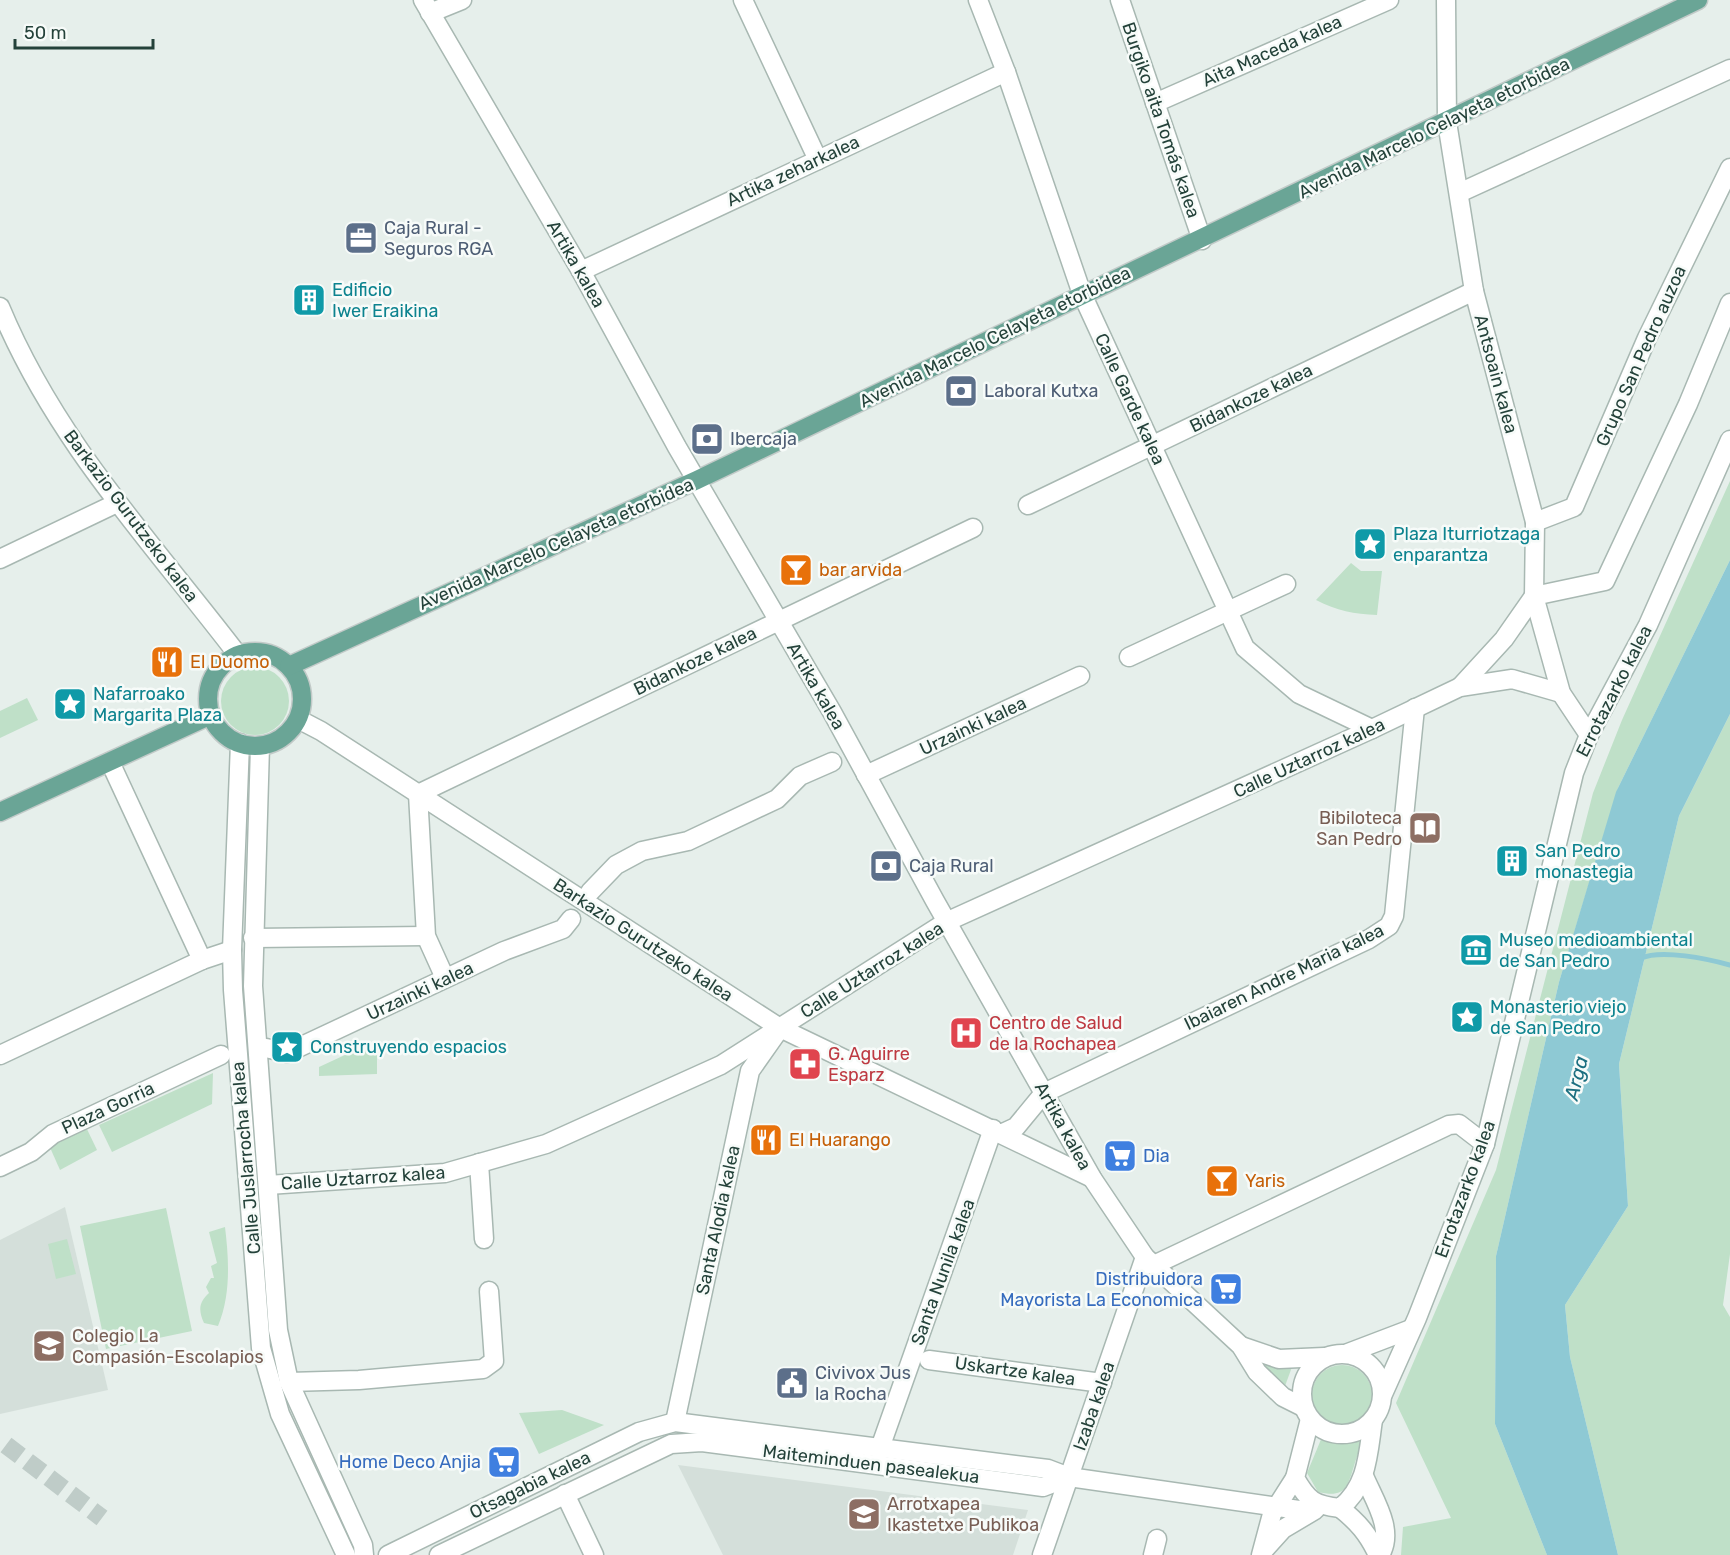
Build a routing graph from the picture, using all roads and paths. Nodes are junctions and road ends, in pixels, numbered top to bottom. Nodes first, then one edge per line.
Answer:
1 (462, 0) edge
2 (743, 0) edge
3 (978, 0) edge
4 (1120, 0) edge
5 (1389, 0) edge
6 (1446, 0) edge
7 (1698, 0) edge
8 (426, 6) edge
9 (1730, 69) edge
10 (1006, 72) junction
11 (1155, 103) junction
12 (1447, 122) junction
13 (818, 160) junction
14 (1730, 168) edge
15 (1459, 193) junction
16 (1202, 240) junction
17 (581, 271) junction
18 (1474, 291) junction
19 (1082, 294) junction
20 (1730, 303) edge
21 (0, 307) edge
22 (13, 338) junction
23 (0, 352) edge
24 (1730, 440) edge
25 (1151, 446) junction
26 (698, 480) junction
27 (117, 503) junction
28 (1028, 505) dead end
29 (1535, 522) junction
30 (974, 528) dead end
31 (0, 559) edge
32 (1286, 584) dead end
33 (1533, 596) junction
34 (1228, 612) junction
35 (779, 620) junction
36 (238, 655) junction
37 (1129, 657) dead end
38 (289, 666) junction
39 (1080, 676) dead end
40 (1460, 687) junction
41 (1561, 693) junction
42 (1415, 708) junction
43 (211, 715) junction
44 (298, 719) junction
45 (1372, 729) junction
46 (1589, 735) junction
47 (240, 743) junction
48 (260, 746) junction
49 (110, 762) junction
50 (832, 762) dead end
51 (866, 775) junction
52 (418, 794) junction
53 (0, 812) edge
54 (590, 892) dead end
55 (571, 919) dead end
56 (946, 922) junction
57 (426, 936) junction
58 (253, 938) junction
59 (232, 950) junction
60 (202, 960) junction
61 (446, 978) junction
62 (780, 1028) junction
63 (266, 1048) dead end
64 (0, 1055) edge
65 (220, 1055) dead end
66 (1044, 1093) junction
67 (998, 1131) junction
68 (1485, 1144) junction
69 (479, 1163) junction
70 (0, 1167) edge
71 (1092, 1178) junction
72 (268, 1185) junction
73 (484, 1239) dead end
74 (1150, 1261) junction
75 (489, 1291) dead end
76 (1411, 1329) junction
77 (1241, 1346) junction
78 (1348, 1353) junction
79 (1324, 1357) junction
80 (929, 1360) dead end
81 (289, 1382) junction
82 (1102, 1383) junction
83 (1383, 1394) junction
84 (1307, 1413) junction
85 (1373, 1420) junction
86 (675, 1422) junction
87 (671, 1444) joint
88 (880, 1448) junction
89 (1364, 1476) junction
90 (1069, 1477) junction
91 (1295, 1478) junction
92 (565, 1494) junction
93 (1277, 1506) junction
94 (1320, 1506) junction
95 (1340, 1508) junction
96 (1261, 1554) edge
97 (346, 1555) edge
98 (364, 1555) edge
99 (388, 1555) edge
100 (439, 1555) edge
101 (594, 1555) edge
102 (1042, 1555) edge
103 (1379, 1555) edge

1 - 8 street
2 - 13 street
3 - 10 street, Calle Garde kalea
4 - 11 street, Burgiko aita Tomás kalea
5 - 11 street, Aita Maceda kalea
6 - 12 street, Antsoain kalea
7 - 12 main road, Avenida Marcelo Celayeta etorbidea
8 - 17 street, Artika kalea
9 - 15 street
10 - 13 street, Artika zeharkalea
10 - 19 street, Calle Garde kalea
11 - 16 street, Burgiko aita Tomás kalea
12 - 15 street, Antsoain kalea
12 - 16 main road, Avenida Marcelo Celayeta etorbidea
13 - 17 street, Artika zeharkalea
14 - 29 street, Grupo San Pedro auzoa
15 - 18 street, Antsoain kalea
16 - 19 main road, Avenida Marcelo Celayeta etorbidea
17 - 26 street, Artika kalea
18 - 25 street, Bidankoze kalea
18 - 29 street, Antsoain kalea
19 - 25 street, Calle Garde kalea
19 - 26 main road, Avenida Marcelo Celayeta etorbidea
20 - 33 street
21 - 22 street, Barkazio Gurutzeko kalea
22 - 23 street
22 - 27 street, Barkazio Gurutzeko kalea
24 - 46 street, Errotazarko kalea
25 - 28 street, Bidankoze kalea
25 - 34 street, Calle Garde kalea
26 - 35 street, Artika kalea
26 - 38 main road, Avenida Marcelo Celayeta etorbidea
27 - 31 street
27 - 36 street, Barkazio Gurutzeko kalea
29 - 33 street, Antsoain kalea
30 - 35 street, Bidankoze kalea
32 - 34 street
33 - 40 street, Calle Uztarroz kalea
33 - 41 street, Antsoain kalea
34 - 37 street
34 - 45 street, Calle Garde kalea
35 - 51 street, Artika kalea
35 - 52 street, Bidankoze kalea
36 - 38 main road
36 - 43 main road
38 - 44 main road
39 - 51 street, Urzainki kalea
40 - 41 street, Calle Uztarroz kalea
40 - 42 street, Calle Uztarroz kalea
41 - 46 street, Antsoain kalea
42 - 45 street, Calle Uztarroz kalea
42 - 66 street, Ibaiaren Andre Maria kalea
43 - 47 main road
43 - 49 main road
44 - 48 main road
44 - 52 street, Barkazio Gurutzeko kalea
45 - 56 street, Calle Uztarroz kalea
46 - 68 street, Errotazarko kalea
47 - 48 main road
47 - 59 street, Calle Juslarrocha kalea
48 - 58 street, Calle Juslarrocha kalea
49 - 53 main road
49 - 60 street
50 - 54 street
51 - 56 street, Artika kalea
52 - 57 street
52 - 62 street, Barkazio Gurutzeko kalea
55 - 61 street, Urzainki kalea
56 - 62 street, Calle Uztarroz kalea
56 - 66 street, Artika kalea
57 - 58 street
57 - 61 street
58 - 72 street, Calle Juslarrocha kalea
59 - 60 street
59 - 97 street, Calle Juslarrocha kalea
60 - 64 street
61 - 63 street, Urzainki kalea
62 - 67 street, Barkazio Gurutzeko kalea
62 - 69 street, Calle Uztarroz kalea
62 - 86 street, Santa Alodia kalea
65 - 70 street, Plaza Gorria
66 - 67 street
66 - 71 street, Artika kalea
67 - 71 street, Barkazio Gurutzeko kalea
67 - 88 street, Santa Nunila kalea
68 - 74 street
68 - 76 street, Errotazarko kalea
69 - 72 street, Calle Uztarroz kalea
69 - 73 street
71 - 74 street, Artika kalea
72 - 81 street, Calle Juslarrocha kalea
74 - 77 street, Artika kalea
74 - 82 street, Izaba kalea
75 - 81 street
76 - 78 street
76 - 83 street, Errotazarko kalea
77 - 79 street, Artika kalea
77 - 84 street, Artika kalea
78 - 79 street
78 - 83 street
79 - 84 street
80 - 82 street, Uskartze kalea
81 - 98 street, Calle Juslarrocha kalea
82 - 90 street, Izaba kalea
83 - 85 street
84 - 85 street
84 - 91 street
85 - 89 street
86 - 88 street, Maiteminduen pasealekua
86 - 99 street, Otsagabia kalea
87 - 90 street, Maiteminduen pasealekua
87 - 92 street, Otsagabia kalea
88 - 90 street, Maiteminduen pasealekua
89 - 95 street
89 - 103 street
90 - 93 street, Maiteminduen pasealekua
90 - 102 street, Izaba kalea
91 - 93 street
91 - 94 street
92 - 100 street, Otsagabia kalea
92 - 101 street
93 - 94 street, Maiteminduen pasealekua
93 - 96 street
94 - 95 street
94 - 96 street
95 - 103 street

